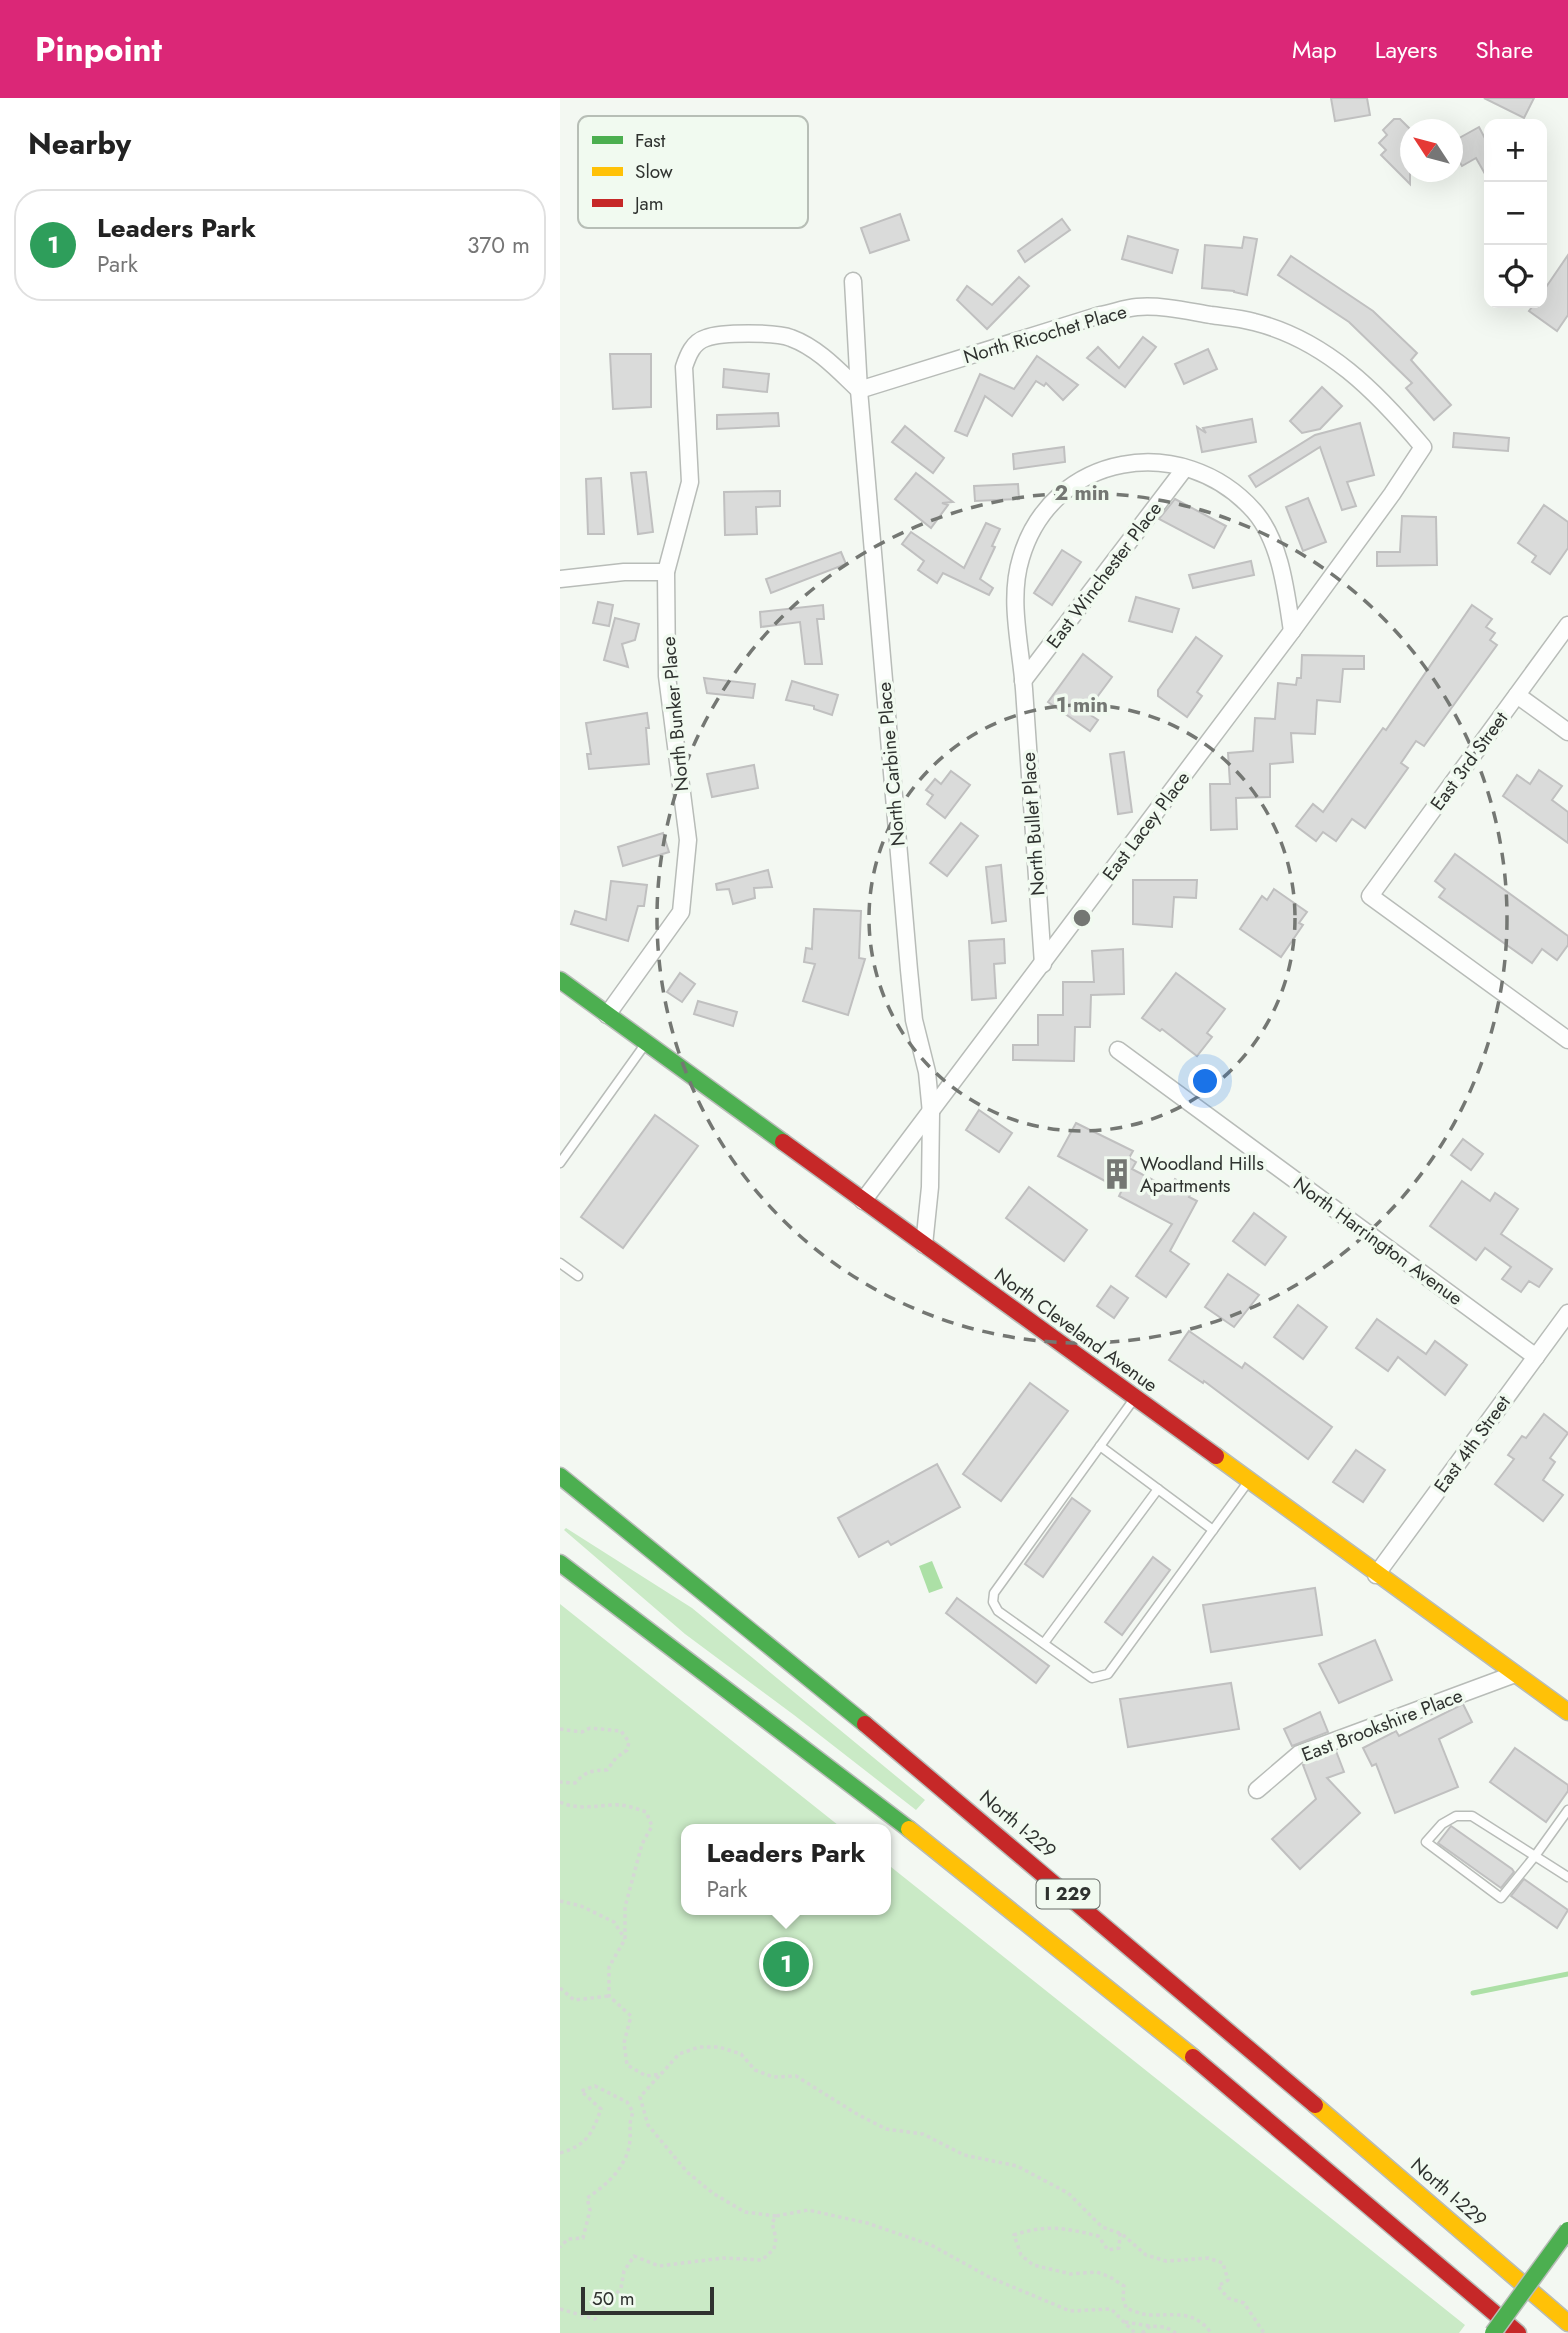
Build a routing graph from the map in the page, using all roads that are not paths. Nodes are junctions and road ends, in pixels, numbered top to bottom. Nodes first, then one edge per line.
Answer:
1 (853, 281) dead end
2 (859, 390) junction
3 (1423, 447) joint
4 (1185, 468) junction
5 (666, 572) junction
6 (560, 579) edge
7 (1568, 625) edge
8 (1293, 631) junction
9 (1023, 681) junction
10 (1517, 695) junction
11 (1568, 732) edge
12 (1043, 964) junction
13 (560, 980) edge
14 (607, 1014) junction
15 (1568, 1040) edge
16 (646, 1043) junction
17 (1118, 1050) dead end
18 (931, 1113) junction
19 (560, 1163) edge
20 (863, 1201) junction
21 (924, 1245) junction
22 (560, 1263) edge
23 (578, 1276) dead end
24 (1568, 1313) edge
25 (1536, 1357) junction
26 (1134, 1399) junction
27 (1100, 1446) junction
28 (560, 1476) edge
29 (1248, 1482) junction
30 (1157, 1489) junction
31 (1213, 1530) junction
32 (560, 1563) edge
33 (1376, 1575) junction
34 (1044, 1643) junction
35 (1515, 1674) junction
36 (1568, 1712) edge
37 (1257, 1790) dead end
38 (1568, 1810) edge
39 (1535, 1856) junction
40 (1568, 1877) edge
41 (1568, 2230) edge
42 (1568, 2323) edge
43 (1493, 2333) edge
44 (1518, 2333) edge

1 - 2 street, North Carbine Place
2 - 3 street, North Ricochet Place
2 - 5 street, North Bunker Place
2 - 18 street, North Carbine Place
3 - 8 street, East Lacey Place
4 - 8 street, North Bullet Place
4 - 9 street, East Winchester Place
4 - 9 street, North Bullet Place
5 - 6 street
5 - 14 street, North Bunker Place
7 - 10 street, East 3rd Street
8 - 12 street, East Lacey Place
9 - 12 street, North Bullet Place
10 - 11 street
10 - 15 street, East 3rd Street
12 - 18 street, East Lacey Place
13 - 14 main road, North Cleveland Avenue
14 - 16 main road, North Cleveland Avenue
16 - 19 lane
16 - 20 main road, North Cleveland Avenue
17 - 25 street, North Harrington Avenue
18 - 20 street, East Lacey Place
18 - 21 street, North Carbine Place
20 - 21 main road, North Cleveland Avenue
21 - 26 main road, North Cleveland Avenue
22 - 23 lane
24 - 25 street, East 4th Street
25 - 33 street, East 4th Street
26 - 27 lane
26 - 29 main road, North Cleveland Avenue
27 - 30 lane
27 - 34 lane
28 - 42 main road, North I-229 / I 229
29 - 31 lane
29 - 33 main road, North Cleveland Avenue
30 - 31 lane
30 - 34 lane
31 - 34 lane
32 - 44 main road, I 229
33 - 35 main road, North Cleveland Avenue
35 - 36 main road, North Cleveland Avenue
35 - 37 street, East Brookshire Place
38 - 39 lane
39 - 39 lane
39 - 40 lane
41 - 43 main road, bridge

